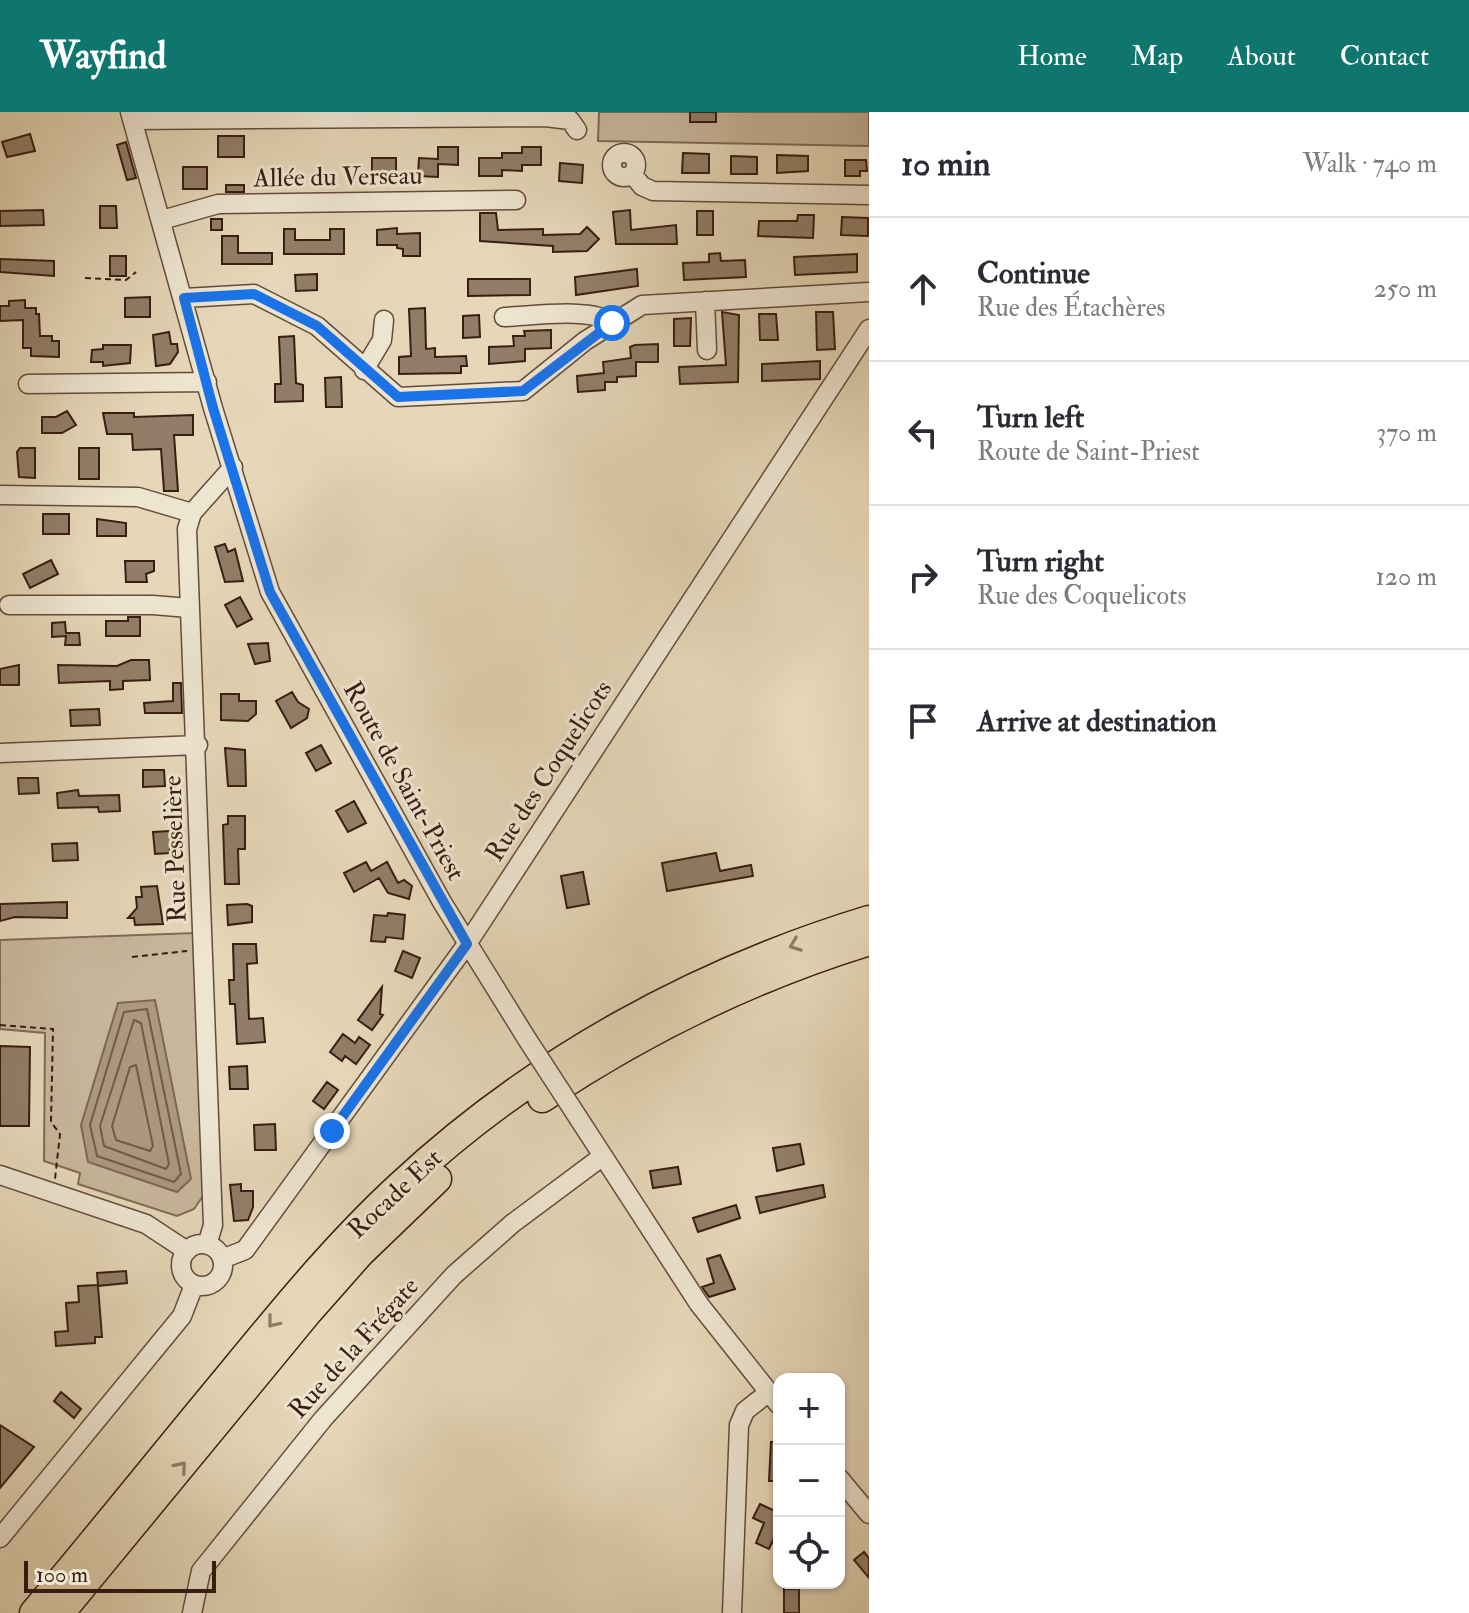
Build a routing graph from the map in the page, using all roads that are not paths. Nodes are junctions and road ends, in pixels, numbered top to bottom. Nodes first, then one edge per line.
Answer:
1 (131, 116) edge
2 (577, 130) dead end
3 (633, 175) dead end
4 (869, 195) edge
5 (516, 200) dead end
6 (162, 220) junction
7 (869, 292) edge
8 (184, 298) junction
9 (705, 301) junction
10 (504, 317) dead end
11 (384, 320) dead end
12 (612, 323) junction
13 (869, 329) edge
14 (707, 350) dead end
15 (364, 370) junction
16 (207, 382) junction
17 (28, 384) dead end
18 (233, 467) junction
19 (0, 495) edge
20 (192, 513) junction
21 (9, 605) dead end
22 (189, 608) junction
23 (198, 745) junction
24 (0, 753) edge
25 (869, 920) edge
26 (869, 941) edge
27 (467, 944) junction
28 (603, 1156) junction
29 (0, 1175) edge
30 (207, 1245) junction
31 (187, 1251) junction
32 (222, 1259) junction
33 (194, 1285) junction
34 (773, 1398) edge
35 (773, 1399) edge
36 (845, 1485) edge
37 (869, 1514) edge
38 (0, 1538) edge
39 (34, 1613) edge
40 (60, 1613) edge
41 (192, 1613) edge
42 (732, 1613) edge

1 - 2 street
1 - 6 street, Route de Saint-Priest
3 - 4 street
5 - 6 street, Allée du Verseau
6 - 8 street, Route de Saint-Priest
7 - 9 street
8 - 15 street
8 - 16 street, Route de Saint-Priest
9 - 12 street
9 - 14 street
10 - 12 street
11 - 15 street
12 - 15 street
13 - 27 street, Rue des Coquelicots
16 - 17 street
16 - 18 street, Route de Saint-Priest
18 - 20 street
18 - 27 street, Route de Saint-Priest
19 - 20 street
20 - 22 street, Rue Pesselière
21 - 22 street
22 - 23 street, Rue Pesselière
23 - 24 street
23 - 30 street, Rue Pesselière
25 -> 39 highway, Rocade Est
40 -> 26 highway, Rocade Est
27 - 28 street, Route de Saint-Priest, bridge
27 - 32 street, Rue des Coquelicots
28 - 34 street, Route de Saint-Priest
28 - 41 street, Rue de la Frégate
29 - 31 street
30 - 31 street
30 - 32 street
31 - 33 street
32 - 33 street
33 - 38 street
35 - 42 street
36 - 37 street

